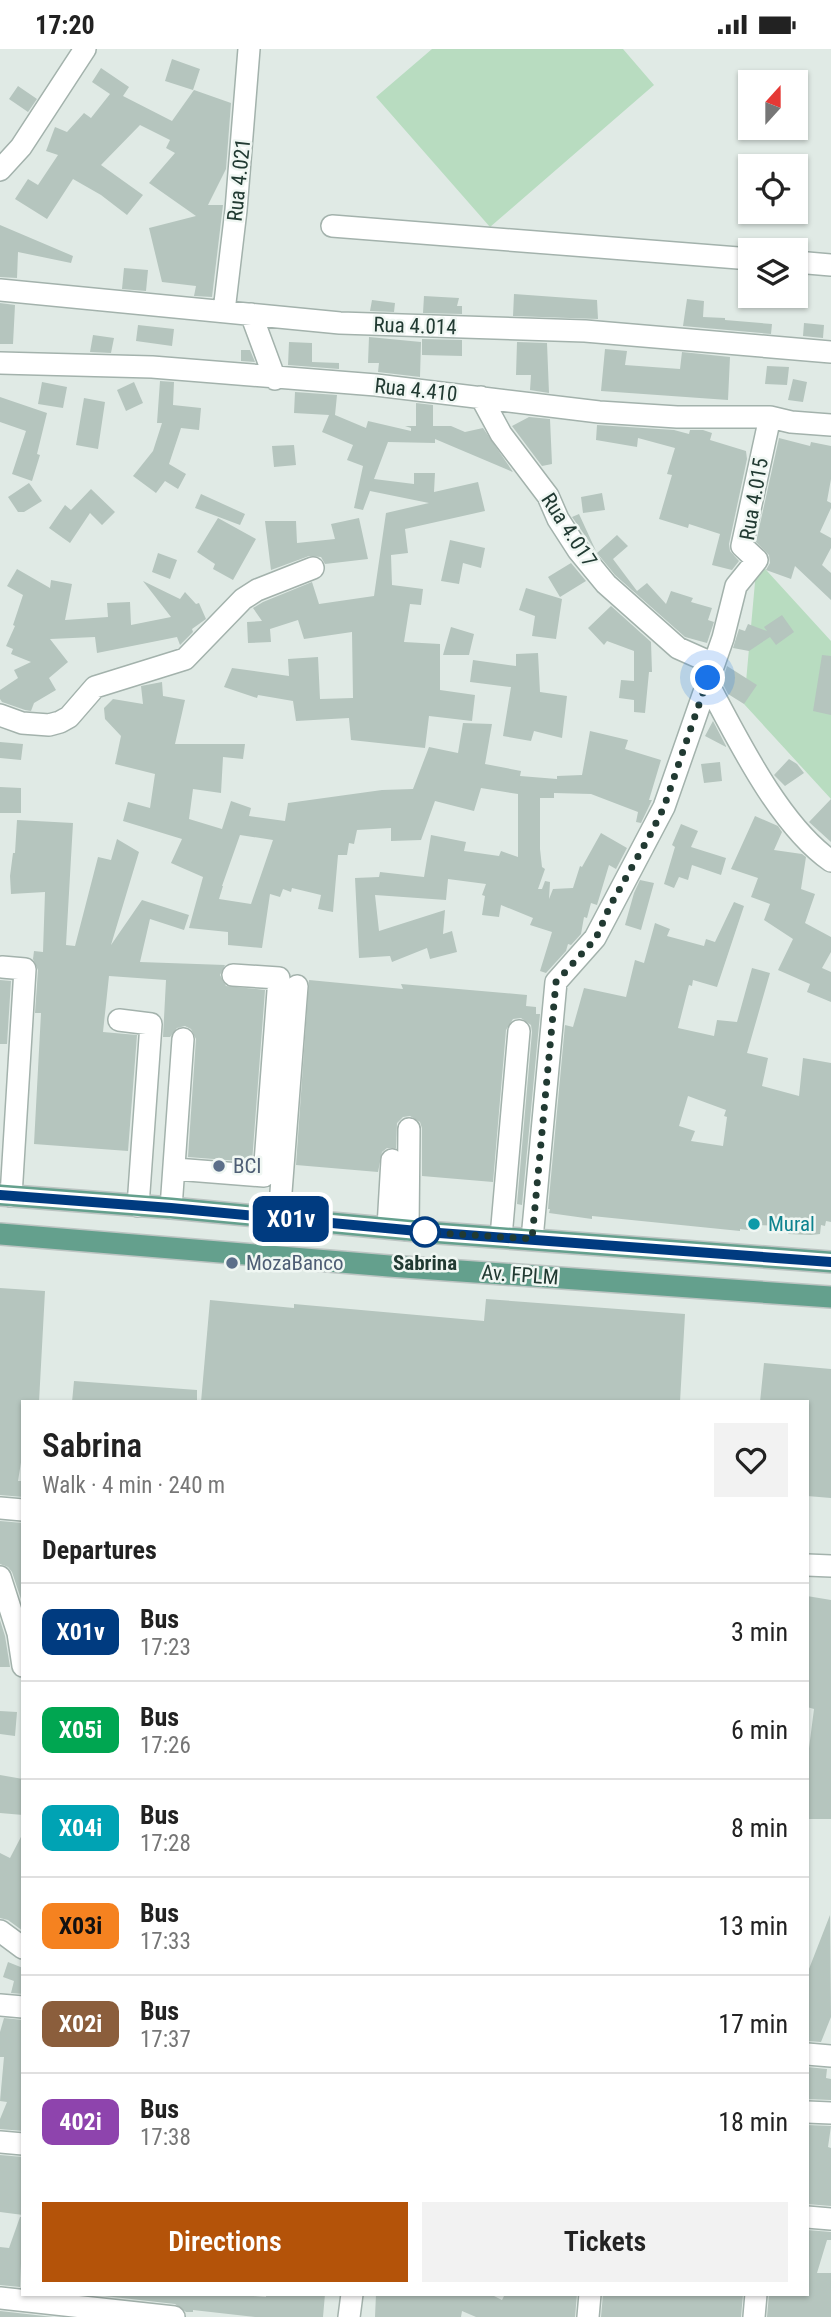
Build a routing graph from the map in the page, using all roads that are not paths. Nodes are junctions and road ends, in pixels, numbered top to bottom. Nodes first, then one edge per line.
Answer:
1 (85, 49) edge
2 (249, 49) edge
3 (0, 170) edge
4 (332, 226) dead end
5 (738, 258) edge
6 (808, 264) edge
7 (831, 265) edge
8 (0, 290) edge
9 (224, 311) junction
10 (251, 314) junction
11 (831, 352) edge
12 (0, 363) edge
13 (275, 379) junction
14 (481, 397) junction
15 (770, 417) junction
16 (831, 425) edge
17 (313, 568) dead end
18 (710, 673) junction
19 (0, 715) edge
20 (831, 861) edge
21 (2, 967) dead end
22 (233, 975) dead end
23 (297, 986) dead end
24 (119, 1020) dead end
25 (519, 1031) dead end
26 (183, 1039) dead end
27 (409, 1129) dead end
28 (392, 1160) dead end
29 (175, 1169) junction
30 (5, 1195) edge
31 (103, 1203) junction
32 (138, 1206) junction
33 (171, 1208) junction
34 (279, 1218) junction
35 (398, 1229) junction
36 (0, 1234) edge
37 (501, 1237) junction
38 (532, 1239) junction
39 (102, 1242) junction
40 (831, 1262) edge
41 (831, 1297) edge
42 (0, 1508) edge
43 (21, 1510) edge
44 (809, 1565) edge
45 (831, 1566) edge
46 (0, 1577) edge
47 (21, 1653) edge
48 (0, 1931) edge
49 (21, 1947) edge
50 (0, 2005) edge
51 (21, 2007) edge
52 (809, 2054) edge
53 (831, 2056) edge
54 (809, 2112) edge
55 (831, 2113) edge
56 (0, 2142) edge
57 (21, 2144) edge
58 (809, 2217) edge
59 (831, 2219) edge
60 (352, 2296) edge
61 (590, 2296) edge
62 (756, 2296) edge
63 (0, 2298) edge
64 (117, 2307) edge
65 (174, 2317) edge
66 (349, 2317) edge
67 (588, 2317) edge
68 (754, 2317) edge

1 - 3 street
2 - 9 street, Rua 4.021
4 - 5 street
6 - 7 street
8 - 9 street, Rua 4.014
9 - 10 street, Rua 4.014
10 - 11 street, Rua 4.014
10 - 13 street
12 - 13 street, Rua 4.410
13 - 14 street, Rua 4.410
14 - 15 street, Rua 4.410
14 - 18 street, Rua 4.017
15 - 16 street, Rua 4.410
15 - 18 street, Rua 4.015
17 - 19 street
18 - 20 street
18 - 38 street, Rua 4.015
21 - 30 street
22 - 29 street
23 - 34 street
24 - 32 street
25 - 37 street
26 - 29 street
27 - 35 street
28 - 35 street
29 - 33 street
30 - 31 main road, Av. FPLM
31 - 32 main road, Av. FPLM
31 - 39 main road
32 - 33 main road, Av. FPLM
33 - 34 main road, Av. FPLM
34 - 35 main road, Av. FPLM
35 - 37 main road, Av. FPLM
36 - 39 main road, Av. FPLM
37 - 38 main road, Av. FPLM
38 - 40 main road, Av. FPLM
39 - 41 main road, Av. FPLM
42 - 43 street
44 - 45 street
46 - 47 street
48 - 49 street
50 - 51 street
52 - 53 street
54 - 55 street
56 - 57 street
58 - 59 street
60 - 66 street
61 - 67 street
62 - 68 street
63 - 64 street
64 - 65 street

